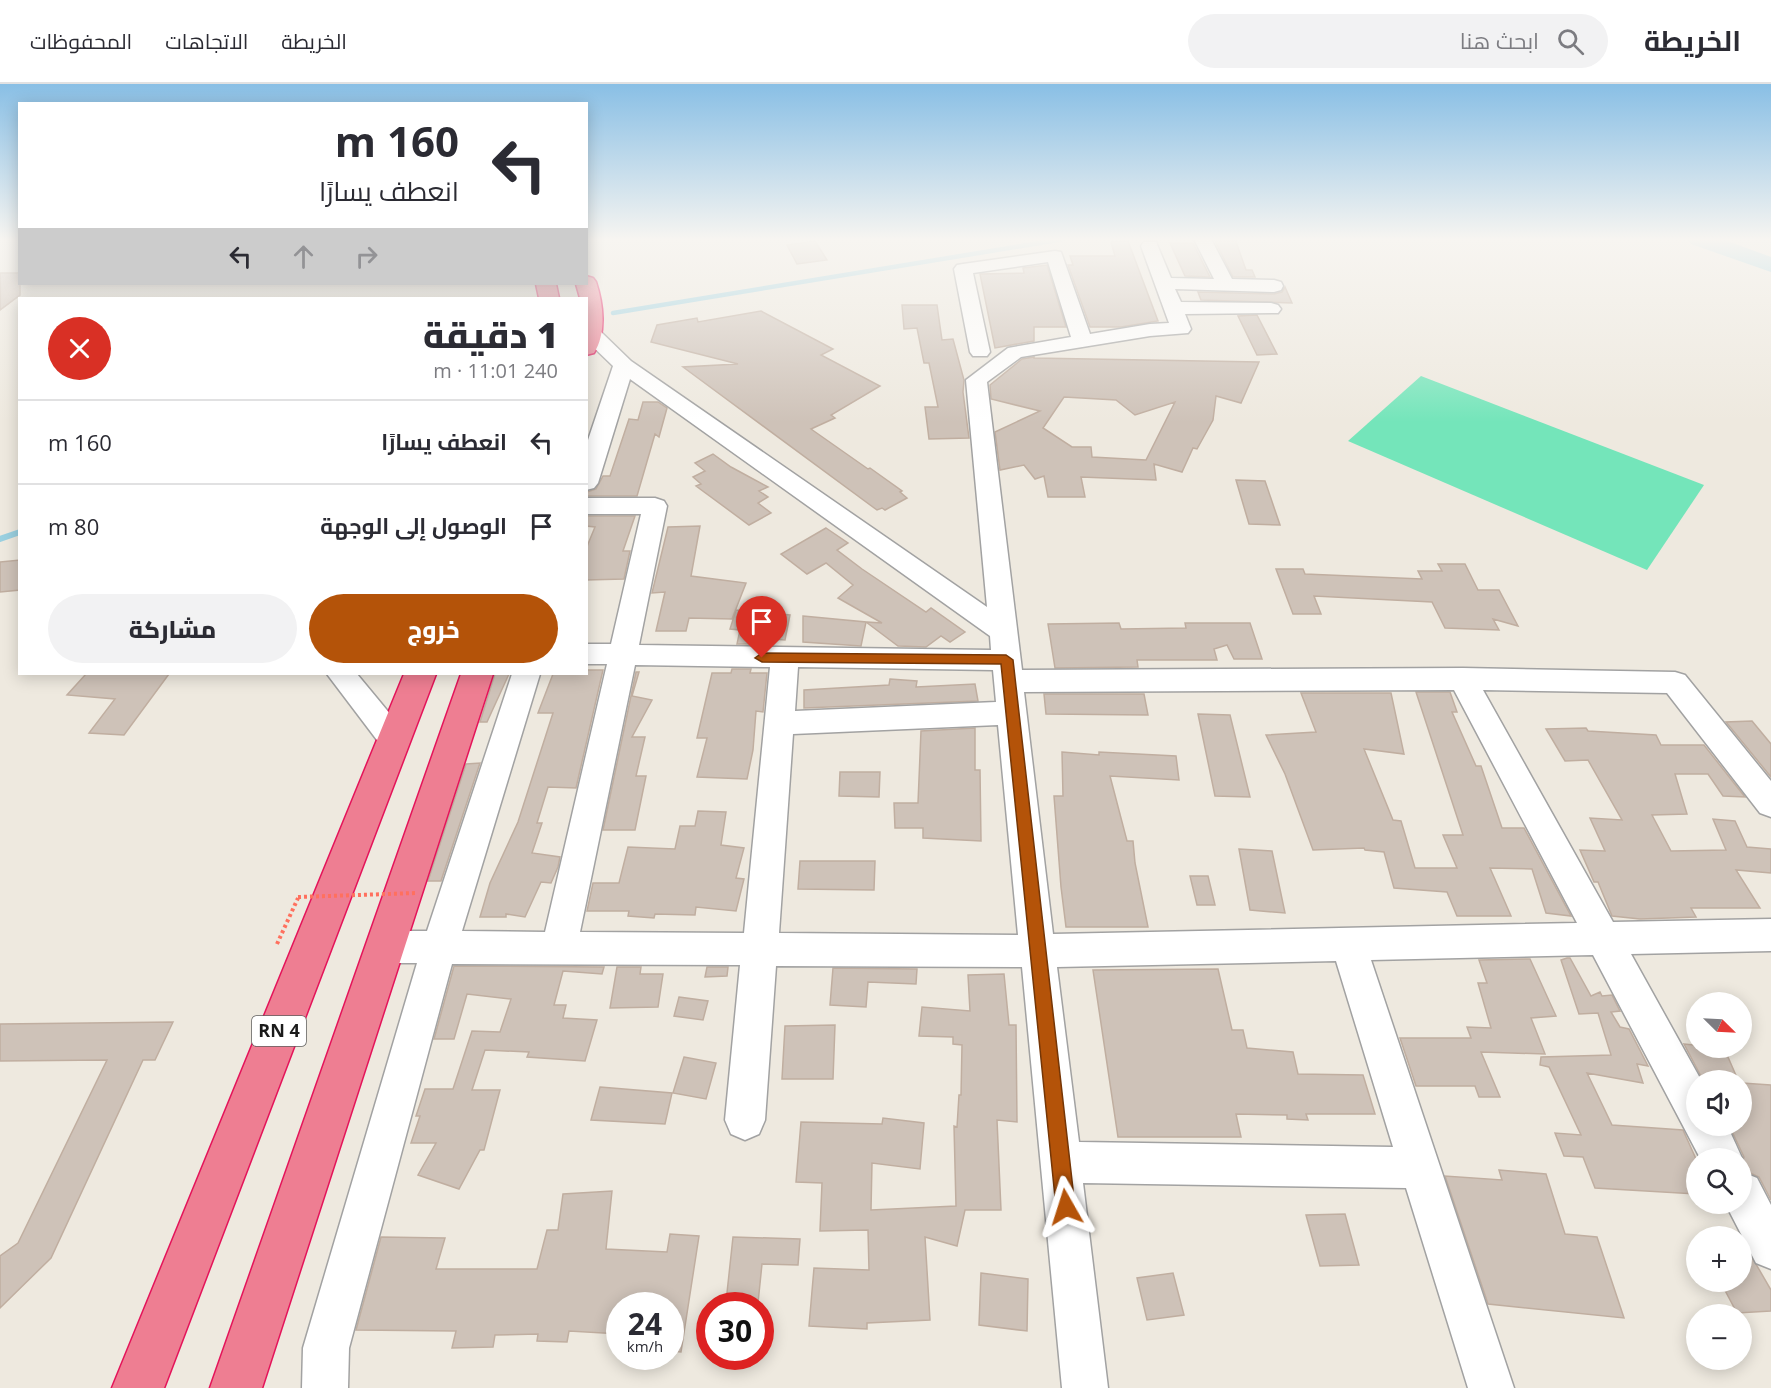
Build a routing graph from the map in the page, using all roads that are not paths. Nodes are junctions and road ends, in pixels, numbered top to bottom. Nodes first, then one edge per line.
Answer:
1 (591, 300) edge
2 (969, 300) edge
3 (1069, 300) edge
4 (1170, 300) edge
5 (1199, 300) edge
6 (1271, 309) dead end
7 (589, 340) edge
8 (1082, 341) junction
9 (980, 352) dead end
10 (624, 365) junction
11 (588, 477) edge
12 (588, 506) edge
13 (588, 654) edge
14 (623, 655) junction
15 (785, 658) junction
16 (1006, 658) junction
17 (342, 675) edge
18 (420, 675) edge
19 (477, 675) edge
20 (526, 675) edge
21 (1463, 679) junction
22 (1012, 713) junction
23 (779, 723) junction
24 (394, 740) junction
25 (1771, 804) edge
26 (1771, 935) edge
27 (1603, 938) junction
28 (1348, 944) junction
29 (399, 947) dead end
30 (439, 947) junction
31 (559, 948) junction
32 (760, 950) junction
33 (1038, 951) junction
34 (1686, 1092) edge
35 (745, 1120) dead end
36 (1061, 1162) junction
37 (1420, 1168) junction
38 (1752, 1212) edge
39 (1771, 1248) edge
40 (138, 1388) edge
41 (236, 1388) edge
42 (325, 1388) edge
43 (1085, 1388) edge
44 (1491, 1388) edge

1 - 7 highway
2 - 9 street
3 - 8 street
4 - 8 street
5 - 6 street
7 - 10 street
8 - 16 street
10 - 11 street
10 - 16 street
12 - 14 street
13 - 14 street
14 - 15 street
14 - 31 street
15 - 16 street
15 - 23 street
16 - 21 street
16 - 22 street
17 - 24 street
18 - 24 highway, RN 4
19 - 41 highway
20 - 30 street
21 - 25 street
21 - 27 street
22 - 23 street
22 - 33 street
23 - 32 street
24 - 40 highway, RN 4
26 - 27 street
27 - 28 street
27 - 34 street
28 - 33 street
28 - 37 street
29 - 30 street
30 - 31 street
30 - 42 street
31 - 32 street
32 - 33 street
32 - 35 street
33 - 36 street
36 - 37 street
36 - 43 street
37 - 44 street
38 - 39 street

